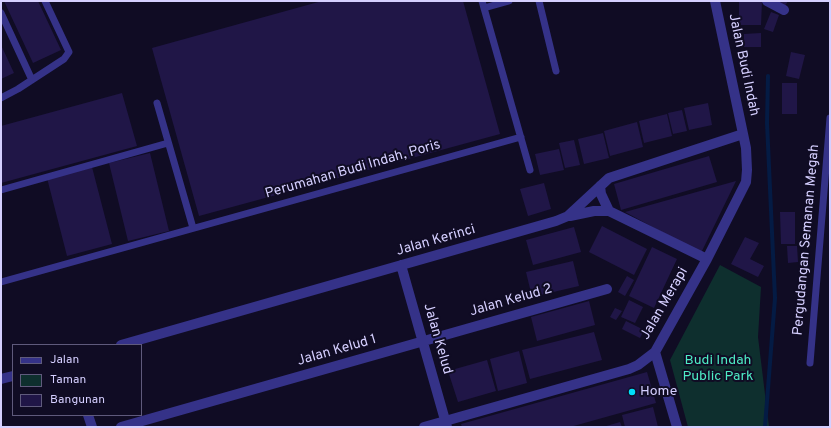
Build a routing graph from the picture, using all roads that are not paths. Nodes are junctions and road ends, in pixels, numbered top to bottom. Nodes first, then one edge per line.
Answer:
1 (45, 1) edge
2 (508, 1) edge
3 (540, 1) edge
4 (715, 1) edge
5 (767, 1) edge
6 (483, 4) edge
7 (784, 10) dead end
8 (1, 13) edge
9 (556, 71) dead end
10 (32, 80) junction
11 (1, 98) edge
12 (157, 103) dead end
13 (830, 118) edge
14 (743, 134) junction
15 (520, 137) junction
16 (168, 143) junction
17 (530, 170) dead end
18 (600, 186) junction
19 (1, 190) edge
20 (609, 211) junction
21 (568, 216) junction
22 (193, 228) junction
23 (708, 259) junction
24 (401, 265) junction
25 (1, 282) edge
26 (606, 288) dead end
27 (423, 341) junction
28 (124, 344) edge
29 (655, 352) junction
30 (810, 363) dead end
31 (12, 376) edge
32 (1, 379) edge
33 (88, 416) edge
34 (446, 424) edge
35 (92, 427) edge
36 (121, 427) edge
37 (424, 427) edge
38 (677, 427) edge

1 - 10 lane
2 - 6 lane
3 - 9 lane
4 - 14 street, Jalan Budi Indah
5 - 7 street
6 - 15 lane
8 - 10 lane
10 - 11 lane
12 - 16 lane
13 - 30 lane, Pergudangan Semanan Megah
14 - 18 street, Jalan Kerinci
14 - 23 street, Jalan Merapi
15 - 17 lane
15 - 22 lane, Perumahan Budi Indah, Poris
16 - 19 lane
16 - 22 lane
18 - 20 street
18 - 21 street, Jalan Kerinci
20 - 21 street
20 - 23 street
21 - 24 street, Jalan Kerinci
22 - 25 lane, Perumahan Budi Indah, Poris
23 - 29 street, Jalan Merapi
24 - 27 street, Jalan Kelud
24 - 28 street, Jalan Kerinci
26 - 27 street, Jalan Kelud 2
27 - 34 street, Jalan Kelud
27 - 36 street, Jalan Kelud 1
29 - 34 street, Jalan Merapi
29 - 38 street
31 - 32 street
33 - 35 street
34 - 37 street, Jalan Merapi

